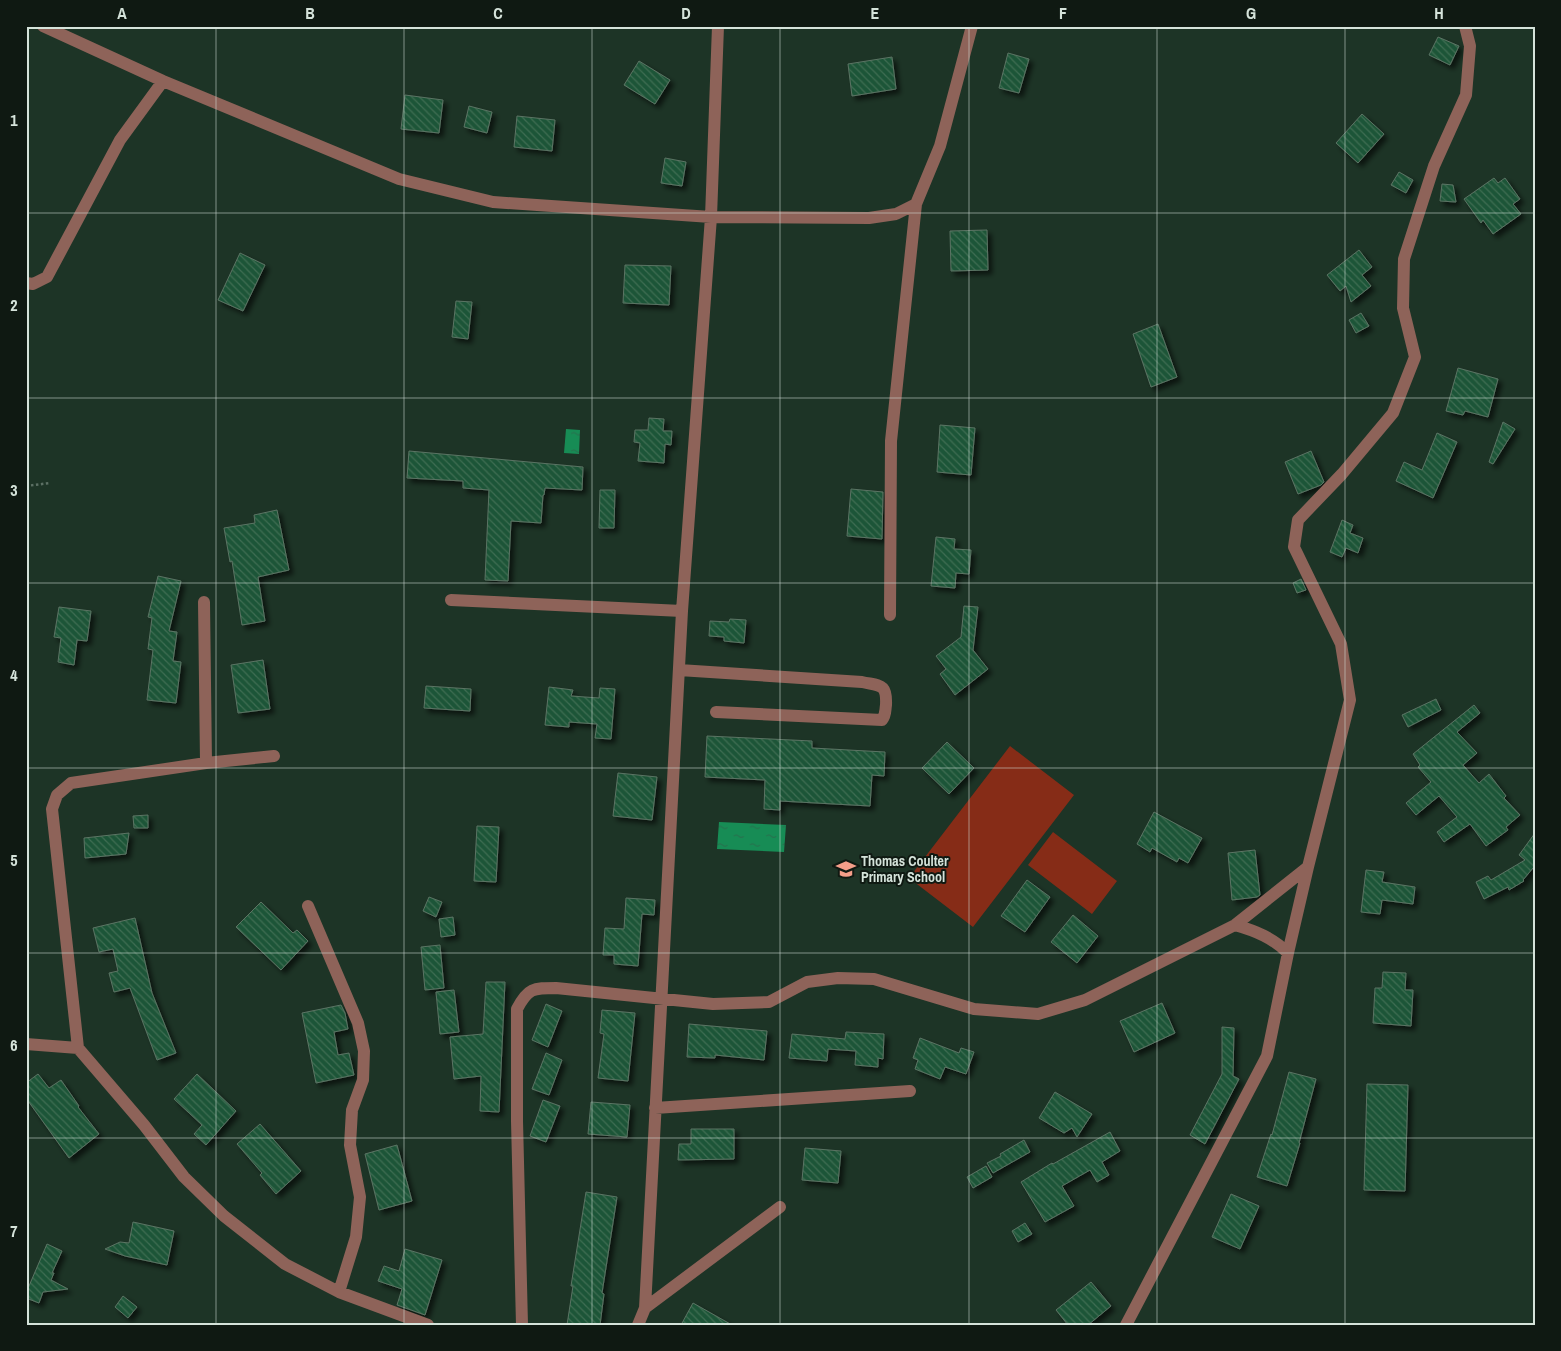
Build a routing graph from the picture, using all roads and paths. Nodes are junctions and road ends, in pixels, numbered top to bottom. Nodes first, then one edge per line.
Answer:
1 (43, 26) edge
2 (718, 26) edge
3 (972, 26) edge
4 (1465, 26) edge
5 (163, 81) junction
6 (916, 204) junction
7 (711, 217) junction
8 (26, 283) edge
9 (50, 483) dead end
10 (26, 486) edge
11 (451, 600) dead end
12 (204, 602) dead end
13 (682, 611) junction
14 (890, 616) dead end
15 (679, 670) junction
16 (716, 712) dead end
17 (274, 756) dead end
18 (206, 763) junction
19 (1308, 867) junction
20 (308, 906) dead end
21 (1235, 925) junction
22 (1288, 953) junction
23 (662, 999) junction
24 (26, 1044) edge
25 (78, 1048) junction
26 (910, 1091) dead end
27 (655, 1108) junction
28 (780, 1207) dead end
29 (339, 1292) junction
30 (644, 1308) junction
31 (428, 1325) edge
32 (522, 1325) edge
33 (638, 1325) edge
34 (1126, 1325) edge

1 - 5 street
2 - 7 street
3 - 6 street
4 - 19 street
5 - 7 street
5 - 8 street
6 - 7 street
6 - 14 street
7 - 13 street
9 - 10 path
11 - 13 street
12 - 18 street
13 - 15 street
15 - 16 street
15 - 23 street
17 - 18 street
18 - 25 street
19 - 21 street
19 - 22 street
20 - 29 street
21 - 22 street
21 - 23 street
22 - 34 street
23 - 27 street
23 - 32 street
24 - 25 street
25 - 29 street
26 - 27 street
27 - 30 street
28 - 30 street
29 - 31 street
30 - 33 street

